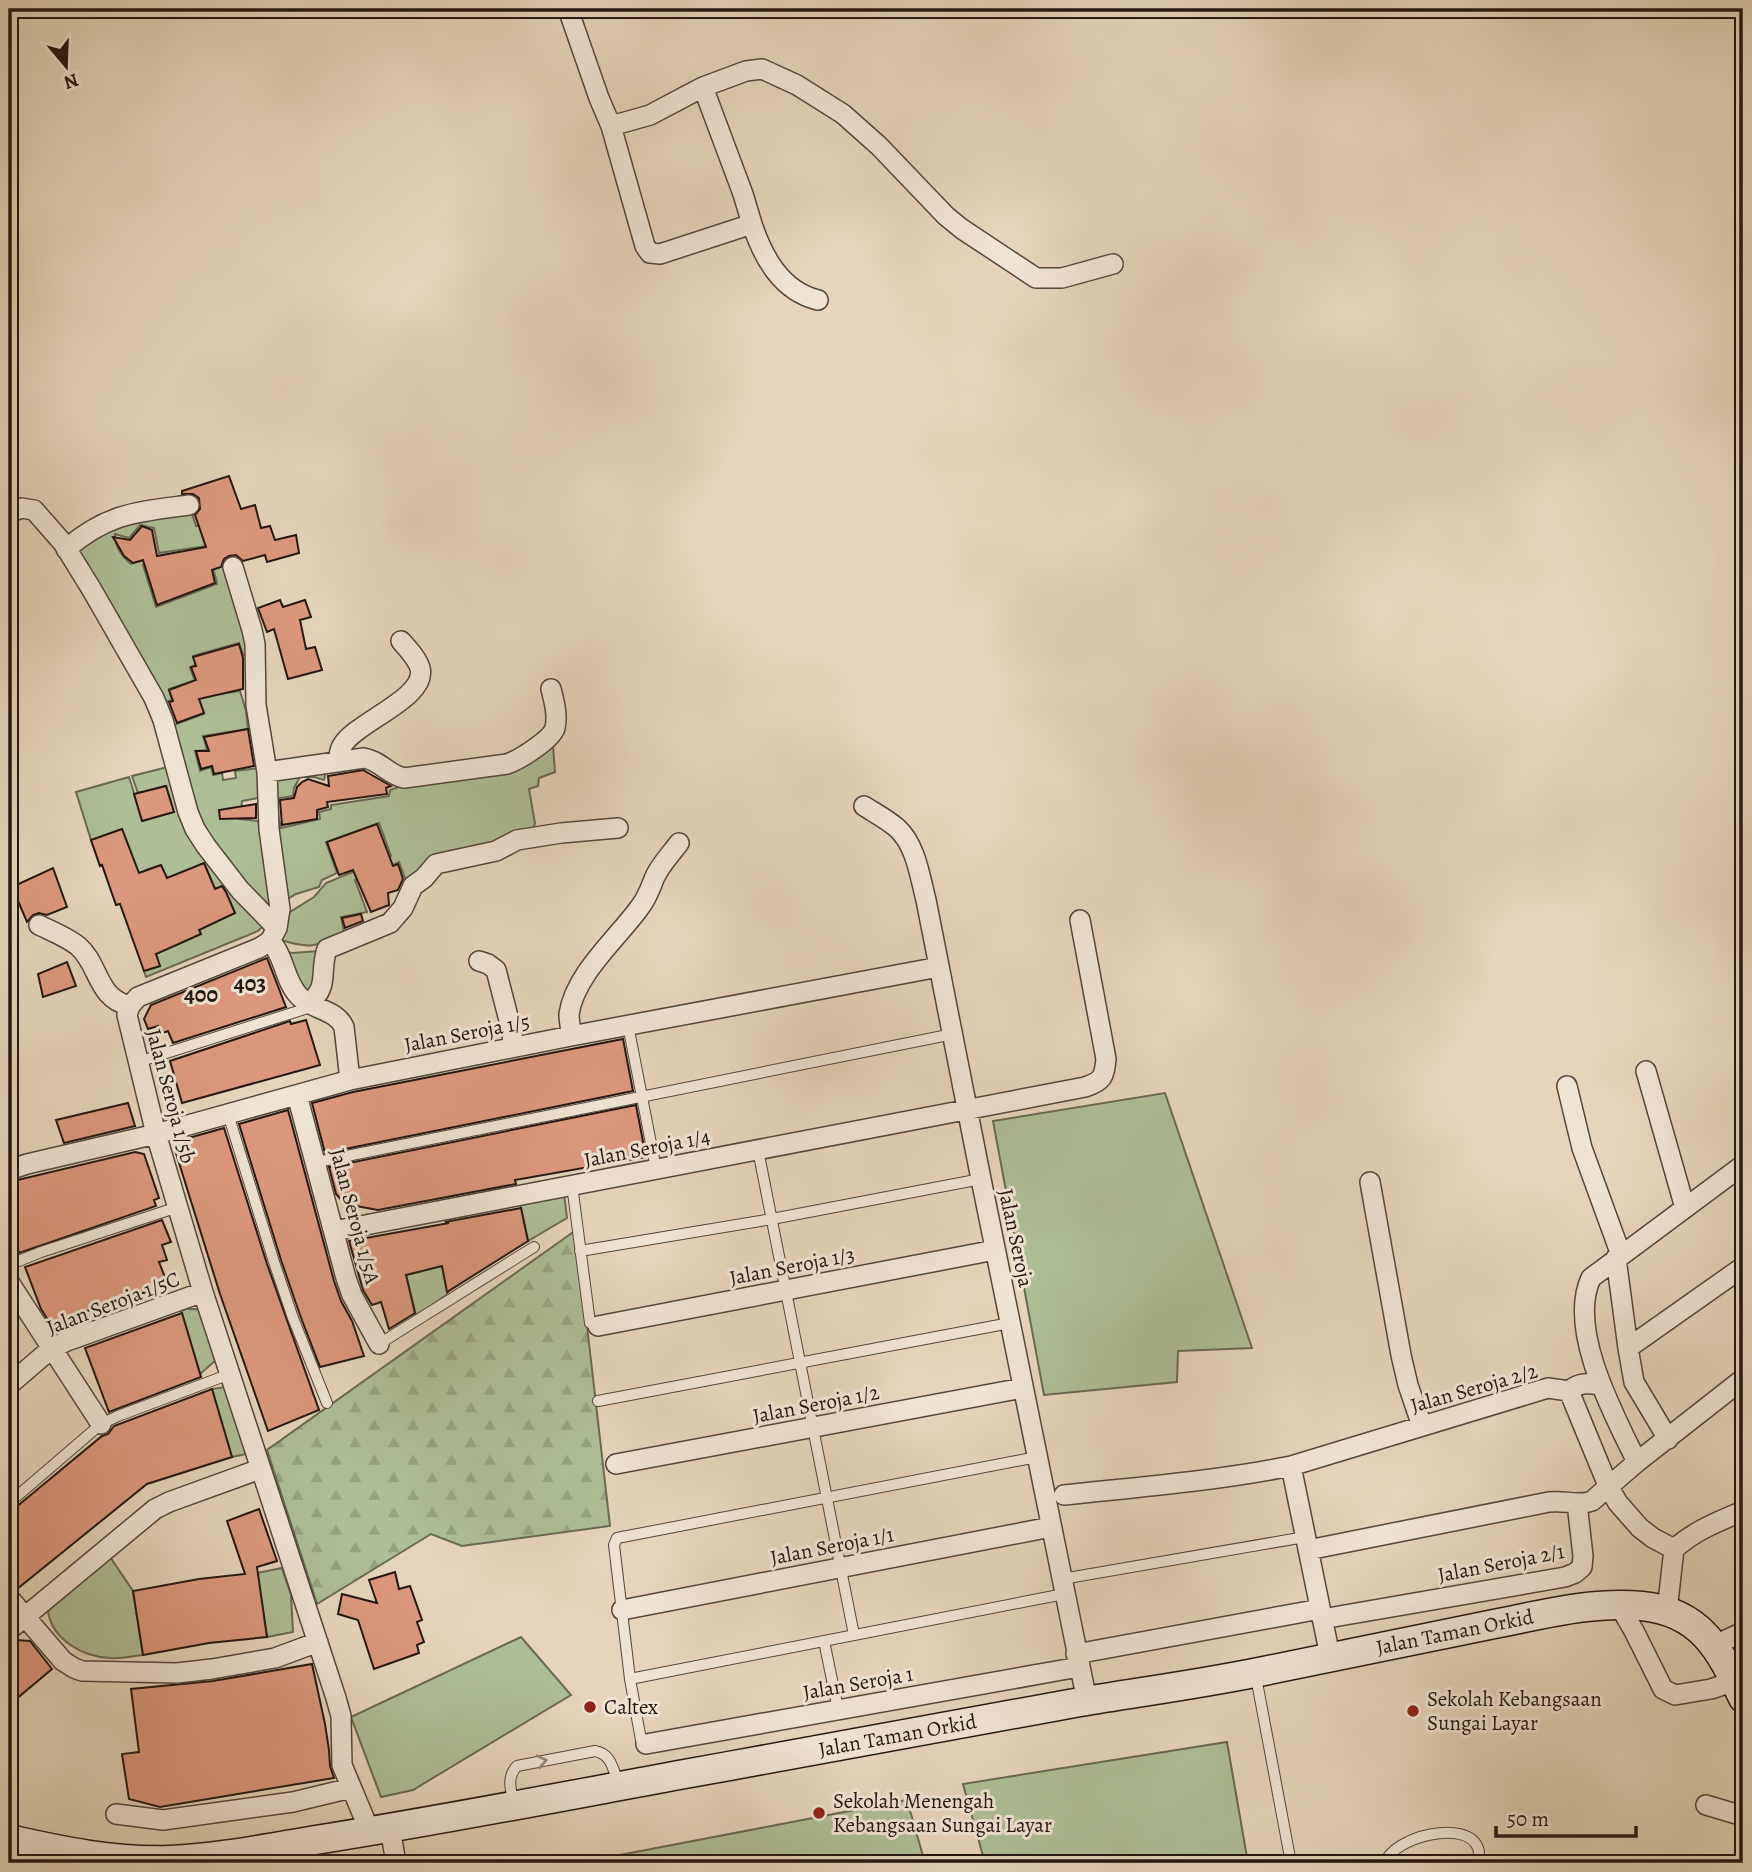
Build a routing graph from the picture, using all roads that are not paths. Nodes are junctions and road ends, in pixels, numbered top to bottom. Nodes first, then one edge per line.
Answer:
1 (568, 9) edge
2 (703, 87) junction
3 (611, 126) junction
4 (752, 224) junction
5 (1113, 264) dead end
6 (818, 300) dead end
7 (189, 505) dead end
8 (9, 513) edge
9 (66, 549) junction
10 (233, 567) dead end
11 (401, 641) dead end
12 (551, 689) dead end
13 (338, 762) junction
14 (267, 772) junction
15 (864, 806) dead end
16 (618, 828) dead end
17 (679, 843) dead end
18 (1080, 920) dead end
19 (39, 925) dead end
20 (273, 934) junction
21 (479, 961) dead end
22 (939, 967) junction
23 (312, 1004) junction
24 (130, 1006) junction
25 (628, 1025) junction
26 (953, 1034) junction
27 (571, 1036) junction
28 (513, 1047) junction
29 (138, 1062) junction
30 (1646, 1071) dead end
31 (349, 1080) junction
32 (1567, 1086) dead end
33 (298, 1094) junction
34 (642, 1096) junction
35 (968, 1109) junction
36 (228, 1114) junction
37 (156, 1134) junction
38 (758, 1150) junction
39 (317, 1162) junction
40 (1743, 1165) edge
41 (656, 1169) junction
42 (9, 1170) edge
43 (981, 1179) junction
44 (1370, 1182) dead end
45 (572, 1185) junction
46 (178, 1207) junction
47 (1685, 1208) junction
48 (772, 1219) junction
49 (334, 1231) junction
50 (534, 1247) dead end
51 (995, 1250) junction
52 (580, 1251) junction
53 (1618, 1257) junction
54 (9, 1265) edge
55 (1743, 1267) edge
56 (9, 1282) edge
57 (786, 1290) junction
58 (203, 1292) junction
59 (1010, 1323) junction
60 (598, 1326) joint
61 (379, 1344) joint
62 (1628, 1348) junction
63 (51, 1349) junction
64 (801, 1363) junction
65 (230, 1374) junction
66 (1743, 1379) edge
67 (1634, 1382) junction
68 (9, 1385) edge
69 (1023, 1388) junction
70 (1603, 1389) junction
71 (1569, 1391) junction
72 (598, 1401) dead end
73 (327, 1403) dead end
74 (101, 1424) junction
75 (1422, 1426) junction
76 (813, 1427) junction
77 (1668, 1439) junction
78 (1037, 1457) junction
79 (1637, 1462) junction
80 (616, 1464) dead end
81 (1291, 1466) junction
82 (260, 1469) junction
83 (1609, 1488) junction
84 (1065, 1495) dead end
85 (827, 1498) junction
86 (9, 1503) edge
87 (1577, 1503) junction
88 (1743, 1511) edge
89 (1051, 1527) junction
90 (1307, 1543) junction
91 (1674, 1549) junction
92 (841, 1567) junction
93 (1063, 1587) junction
94 (9, 1598) edge
95 (1619, 1605) junction
96 (622, 1610) junction
97 (1667, 1611) junction
98 (1321, 1614) junction
99 (25, 1616) junction
100 (9, 1630) edge
101 (1743, 1632) edge
102 (854, 1635) junction
103 (824, 1641) junction
104 (318, 1642) junction
105 (1715, 1645) junction
106 (1330, 1656) junction
107 (1078, 1660) junction
108 (1256, 1673) junction
109 (631, 1679) junction
110 (1739, 1690) edge
111 (1087, 1701) junction
112 (838, 1709) junction
113 (646, 1744) joint
114 (351, 1787) junction
115 (619, 1787) junction
116 (1706, 1805) dead end
117 (514, 1806) junction
118 (116, 1814) dead end
119 (1743, 1816) edge
120 (380, 1830) junction
121 (24, 1849) edge
122 (396, 1863) edge
123 (1290, 1863) edge
124 (1385, 1863) edge
125 (1476, 1863) edge

1 - 3 street
2 - 3 street
2 - 4 street
2 - 5 street
3 - 4 street
4 - 6 street
7 - 9 street
8 - 9 street
9 - 20 street
10 - 14 street
11 - 13 street
12 - 13 street
13 - 14 street
14 - 20 street
15 - 22 street, Jalan Seroja
16 - 23 street
17 - 27 street
18 - 35 street, Jalan Seroja 1/4
19 - 24 street
20 - 23 street
20 - 24 street, Jalan Seroja 1/5b
21 - 28 street
22 - 25 street, Jalan Seroja 1/5
22 - 26 street, Jalan Seroja
23 - 29 lane
23 - 31 street
24 - 29 street, Jalan Seroja 1/5b
25 - 27 street, Jalan Seroja 1/5
25 - 34 lane
26 - 34 lane
26 - 35 street, Jalan Seroja
27 - 28 street, Jalan Seroja 1/5
28 - 31 street, Jalan Seroja 1/5
29 - 37 street, Jalan Seroja 1/5b
30 - 47 street
31 - 33 street, Jalan Seroja 1/5
32 - 53 street
33 - 36 street, Jalan Seroja 1/5
33 - 39 street, Jalan Seroja 1/5A
34 - 39 lane
34 - 41 lane
35 - 38 street, Jalan Seroja 1/4
35 - 43 street, Jalan Seroja
36 - 37 street, Jalan Seroja 1/5
36 - 73 lane
37 - 42 street, Jalan Seroja 1/5
37 - 46 street, Jalan Seroja 1/5b
38 - 41 street, Jalan Seroja 1/4
38 - 48 lane
39 - 49 street, Jalan Seroja 1/5A
40 - 47 street
41 - 45 street, Jalan Seroja 1/4
43 - 48 lane
43 - 51 street, Jalan Seroja
44 - 75 street
45 - 49 street, Jalan Seroja 1/4
45 - 52 lane
46 - 54 lane
46 - 58 street, Jalan Seroja 1/5b
47 - 53 street
48 - 52 lane
48 - 57 lane
49 - 61 street, Jalan Seroja 1/5A
50 - 61 lane
51 - 57 street, Jalan Seroja 1/3
51 - 59 street, Jalan Seroja
52 - 60 lane
53 - 62 street
53 - 70 street
55 - 62 street
56 - 63 street
57 - 60 street, Jalan Seroja 1/3
57 - 64 lane
58 - 63 street, Jalan Seroja 1/5C
58 - 65 street, Jalan Seroja 1/5b
59 - 64 lane
59 - 69 street, Jalan Seroja
62 - 67 street
63 - 68 street, Jalan Seroja 1/5C
63 - 74 street
64 - 72 lane
64 - 76 lane
65 - 74 lane
65 - 82 street, Jalan Seroja 1/5b
66 - 77 street
67 - 70 street, Jalan Seroja 2/2
67 - 77 street
69 - 76 street, Jalan Seroja 1/2
69 - 78 street, Jalan Seroja
70 - 71 street, Jalan Seroja 2/2
70 - 79 street
71 - 75 street, Jalan Seroja 2/2
71 - 83 street
74 - 86 lane
75 - 81 street, Jalan Seroja 2/2
76 - 80 street, Jalan Seroja 1/2
76 - 85 lane
77 - 79 street
78 - 85 lane
78 - 89 street, Jalan Seroja
79 - 83 street
81 - 84 street, Jalan Seroja 2/2
81 - 90 street
82 - 99 street
82 - 104 street, Jalan Seroja 1/5b
83 - 87 street
83 - 91 street
85 - 92 lane
85 - 96 lane
87 - 90 street
87 - 98 street, Jalan Seroja 2/1
88 - 91 street
89 - 92 street, Jalan Seroja 1/1
89 - 93 street, Jalan Seroja
90 - 93 lane
90 - 98 street
91 - 97 street
92 - 96 street, Jalan Seroja 1/1
92 - 102 lane
93 - 102 lane
93 - 107 street, Jalan Seroja
94 - 99 street
95 - 97 main road, Jalan Taman Orkid
95 - 106 main road, Jalan Taman Orkid
95 - 110 street
96 - 109 lane
97 - 105 main road, Jalan Taman Orkid
98 - 106 street
98 - 107 street, Jalan Seroja 2/1
99 - 100 street
99 - 104 street
101 - 105 street
102 - 103 lane
103 - 109 lane
103 - 112 lane
104 - 114 street, Jalan Seroja 1/5b
105 - 110 main road, Jalan Taman Orkid
106 - 108 main road, Jalan Taman Orkid
107 - 111 street, Jalan Seroja
107 - 112 street, Jalan Seroja 1
108 - 111 main road, Jalan Taman Orkid
108 - 123 lane
109 - 113 lane
111 - 115 main road, Jalan Taman Orkid
112 - 113 street, Jalan Seroja 1
114 - 118 street
114 - 120 street, Jalan Seroja 1/5b
115 - 117 main road, Jalan Taman Orkid
117 -> 115 lane
116 - 119 street
117 - 120 main road, Jalan Taman Orkid
120 - 121 main road, Jalan Taman Orkid
120 - 122 street, Jalan Seroja 1/5b
124 - 125 lane

